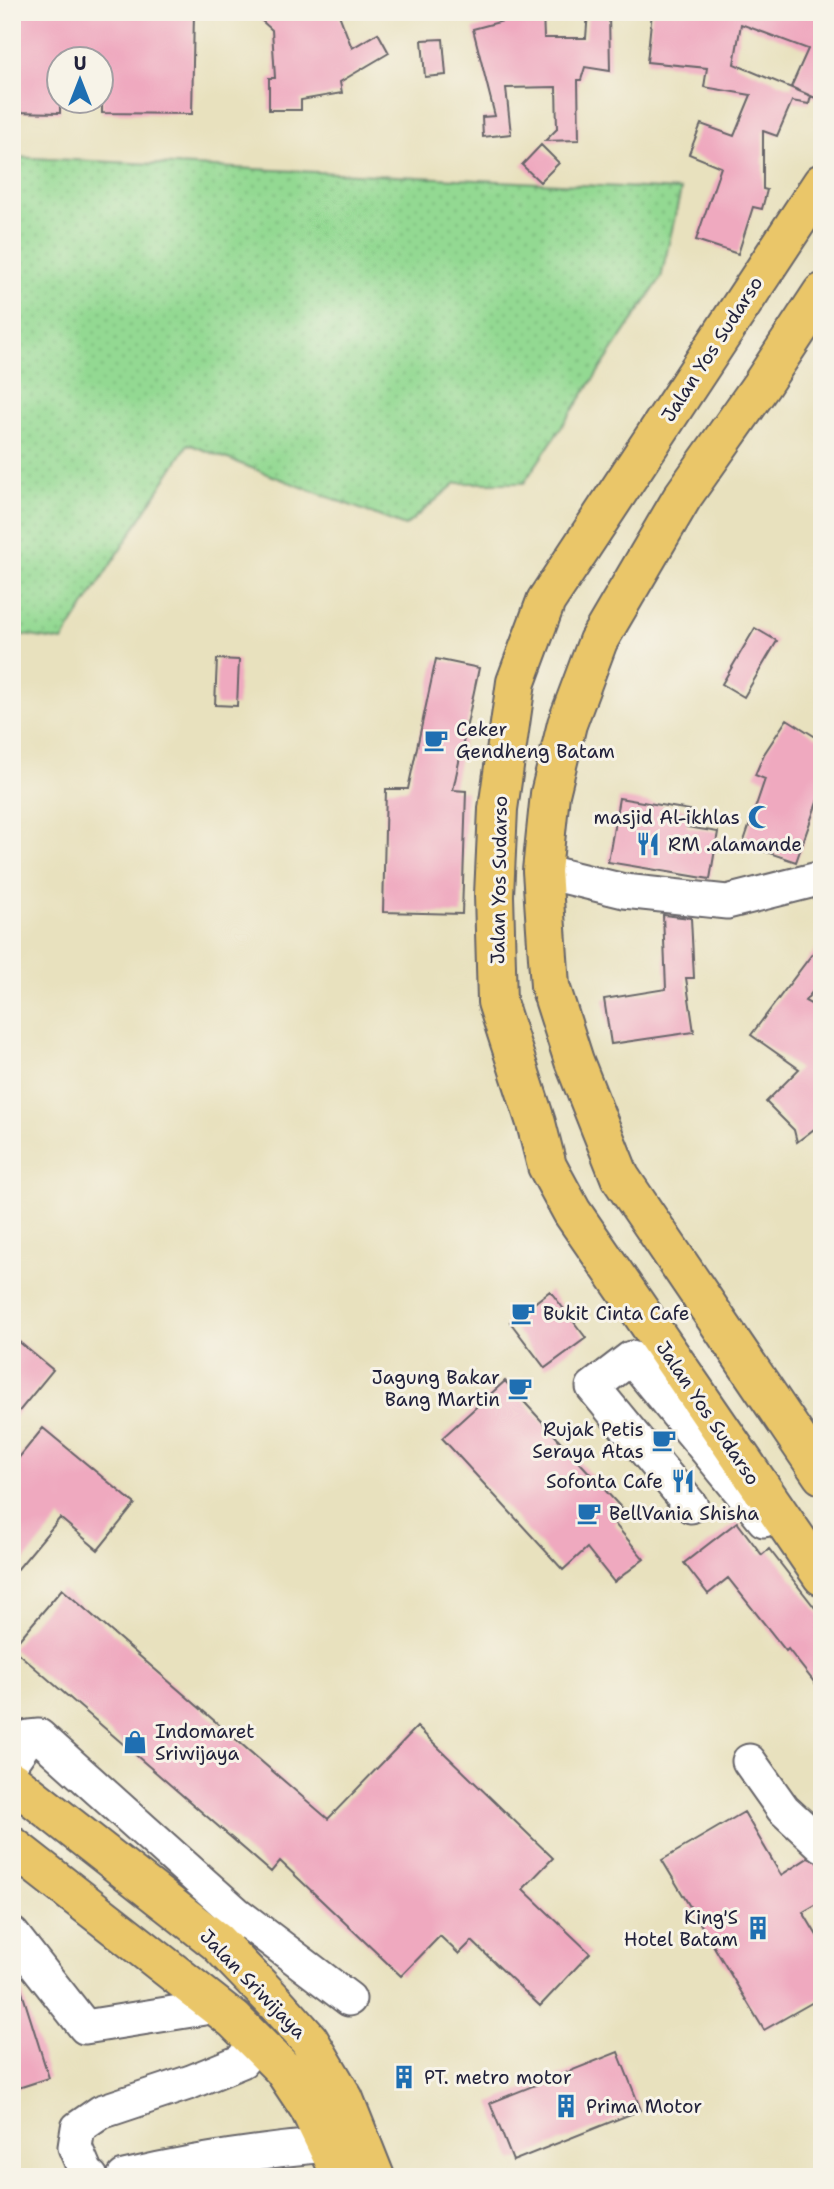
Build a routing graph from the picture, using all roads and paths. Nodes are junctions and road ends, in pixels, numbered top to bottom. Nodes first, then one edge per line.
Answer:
1 (822, 183) edge
2 (822, 293) edge
3 (542, 872) junction
4 (822, 878) edge
5 (822, 1475) edge
6 (691, 1506) dead end
7 (775, 1510) junction
8 (822, 1576) edge
9 (12, 1761) edge
10 (749, 1761) dead end
11 (12, 1781) edge
12 (145, 1831) junction
13 (822, 1844) edge
14 (12, 1846) edge
15 (115, 1863) junction
16 (227, 1928) junction
17 (12, 1934) edge
18 (349, 1999) dead end
19 (217, 2006) junction
20 (255, 2041) junction
21 (334, 2161) edge
22 (91, 2177) edge
23 (124, 2177) edge
24 (375, 2177) edge

1 - 7 main road, Jalan Yos Sudarso
2 - 3 main road
3 - 4 street
3 - 5 main road
6 - 7 street
7 - 8 main road, Jalan Yos Sudarso
9 - 12 street
10 - 13 street
11 - 15 main road, Jalan Sriwijaya
12 - 15 street
12 - 16 street
14 - 19 main road, Jalan Sriwijaya
15 - 16 main road, Jalan Sriwijaya
16 - 18 street
16 - 24 main road, Jalan Sriwijaya
17 - 19 street
19 - 20 main road, Jalan Sriwijaya
20 - 21 main road, Jalan Sriwijaya
20 - 22 street
21 - 23 street

